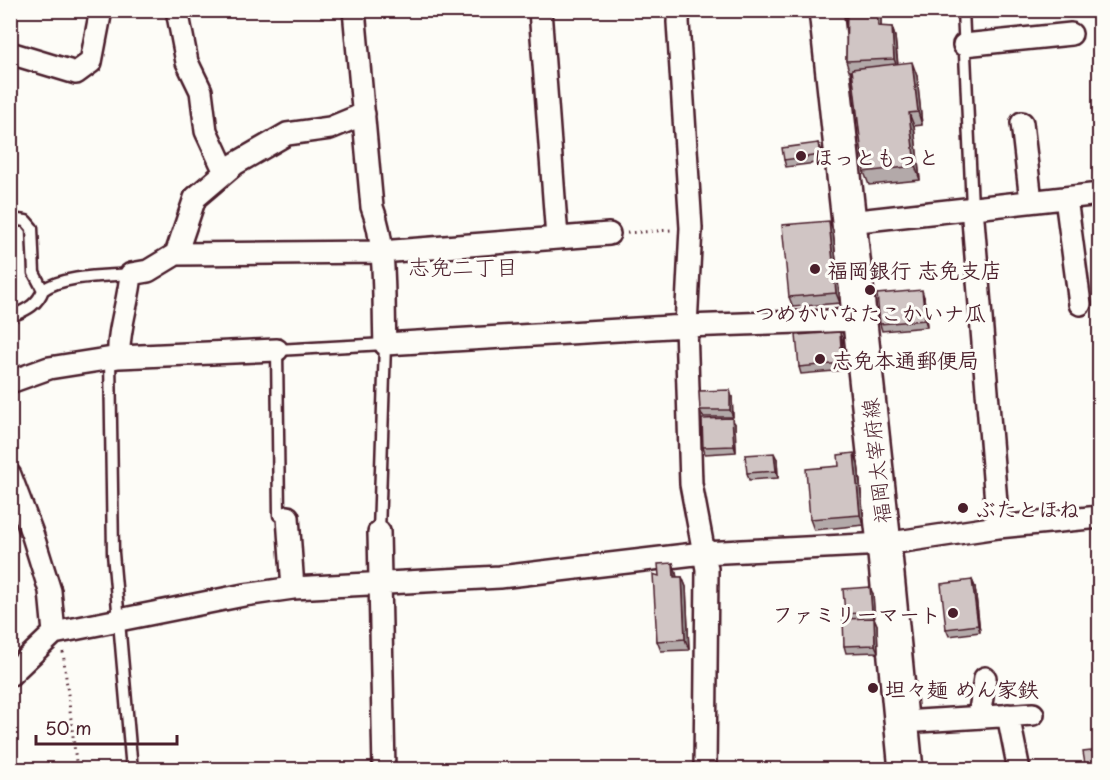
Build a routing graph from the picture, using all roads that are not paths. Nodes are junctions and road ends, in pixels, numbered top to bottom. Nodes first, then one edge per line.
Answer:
1 (101, 10) edge
2 (177, 10) edge
3 (354, 10) edge
4 (540, 10) edge
5 (679, 10) edge
6 (826, 10) edge
7 (963, 10) edge
8 (1071, 34) dead end
9 (964, 45) junction
10 (10, 53) edge
11 (364, 114) junction
12 (1022, 123) dead end
13 (225, 172) junction
14 (1100, 194) edge
15 (1066, 198) junction
16 (1031, 201) junction
17 (972, 207) junction
18 (10, 219) edge
19 (849, 222) junction
20 (609, 234) road end
21 (557, 238) junction
22 (381, 252) junction
23 (176, 254) junction
24 (131, 274) junction
25 (43, 290) junction
26 (1080, 304) dead end
27 (10, 317) edge
28 (859, 320) junction
29 (686, 326) junction
30 (385, 344) junction
31 (277, 350) junction
32 (115, 358) junction
33 (10, 382) edge
34 (10, 476) edge
35 (288, 517) joint
36 (1100, 517) edge
37 (999, 527) junction
38 (379, 532) joint
39 (884, 544) junction
40 (703, 553) junction
41 (382, 582) junction
42 (293, 588) junction
43 (119, 622) junction
44 (58, 633) junction
45 (10, 675) edge
46 (985, 678) dead end
47 (1033, 714) dead end
48 (1008, 715) junction
49 (979, 717) junction
50 (902, 722) junction
51 (132, 770) edge
52 (384, 770) edge
53 (705, 770) edge
54 (906, 770) edge
55 (1019, 770) edge

1 - 10 street
2 - 13 street
3 - 11 street
4 - 21 street
5 - 29 street
6 - 19 main road, 福岡太宰府線
7 - 9 lane
8 - 9 street
9 - 17 lane
11 - 13 street
11 - 22 street
12 - 16 street
13 - 23 street
14 - 15 street
15 - 16 street
15 - 26 street
16 - 17 street
17 - 19 street
17 - 37 street
18 - 25 lane
19 - 28 main road, 福岡太宰府線
20 - 21 street
21 - 22 street
22 - 23 street
22 - 30 street
23 - 24 street
24 - 25 lane
24 - 32 street
25 - 27 lane
28 - 29 street
28 - 39 main road, 福岡太宰府線
29 - 30 street
29 - 40 street
30 - 31 lane
30 - 38 lane
31 - 32 street
31 - 35 lane
32 - 33 street
32 - 43 lane
34 - 44 street
35 - 42 street
36 - 37 street
37 - 39 street
38 - 41 street
39 - 40 street
39 - 50 main road, 福岡太宰府線
40 - 41 street
40 - 53 street
41 - 42 street
41 - 52 street
42 - 43 street
43 - 44 street
43 - 51 lane
44 - 45 street
46 - 49 street
47 - 48 street
48 - 49 street
48 - 55 street
49 - 50 street
50 - 54 main road, 福岡太宰府線

